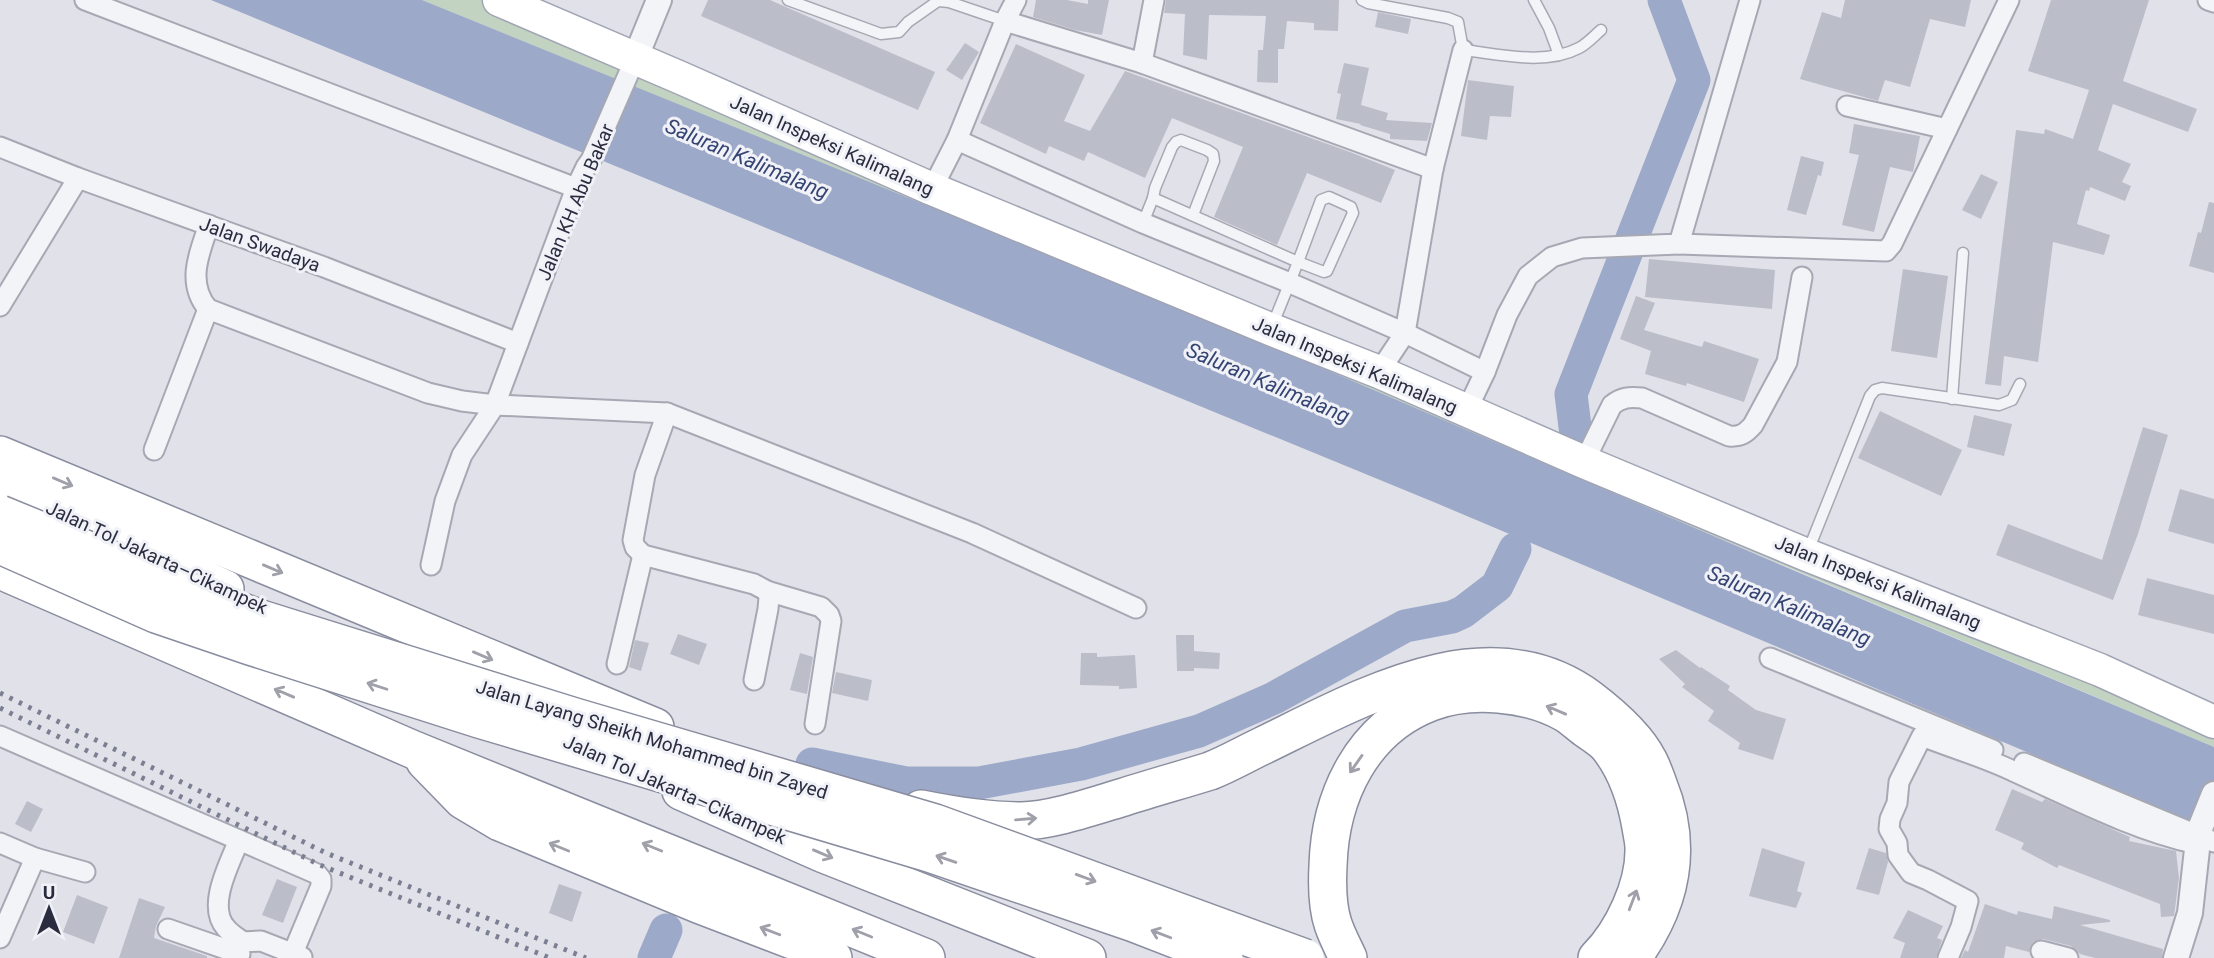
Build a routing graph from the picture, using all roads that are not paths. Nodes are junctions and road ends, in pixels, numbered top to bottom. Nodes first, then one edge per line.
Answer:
1 (85, 0) edge
2 (499, 0) edge
3 (659, 0) edge
4 (788, 0) edge
5 (1016, 0) edge
6 (1154, 0) edge
7 (1362, 0) edge
8 (1534, 0) edge
9 (1750, 0) edge
10 (2009, 0) edge
11 (2208, 0) edge
12 (2214, 2) edge
13 (1005, 21) junction
14 (1601, 30) dead end
15 (1463, 50) junction
16 (1559, 55) junction
17 (1142, 63) junction
18 (634, 67) junction
19 (1847, 106) dead end
20 (1947, 129) junction
21 (957, 140) junction
22 (0, 147) edge
23 (1433, 169) junction
24 (78, 178) junction
25 (576, 188) junction
26 (932, 189) junction
27 (1153, 198) junction
28 (1193, 215) junction
29 (1143, 223) junction
30 (209, 225) junction
31 (1679, 244) junction
32 (1963, 253) dead end
33 (1298, 262) junction
34 (1802, 277) dead end
35 (1290, 283) junction
36 (0, 306) edge
37 (208, 309) junction
38 (1270, 330) junction
39 (1405, 333) junction
40 (518, 343) junction
41 (1379, 372) junction
42 (1485, 372) junction
43 (2020, 384) dead end
44 (1952, 399) junction
45 (495, 405) junction
46 (1466, 412) junction
47 (667, 413) junction
48 (154, 450) dead end
49 (0, 455) edge
50 (1584, 462) junction
51 (0, 486) edge
52 (0, 514) edge
53 (0, 545) edge
54 (643, 555) junction
55 (1807, 555) junction
56 (431, 565) dead end
57 (0, 570) edge
58 (768, 591) junction
59 (1136, 608) dead end
60 (1770, 658) dead end
61 (617, 664) dead end
62 (754, 680) dead end
63 (2214, 722) edge
64 (815, 724) dead end
65 (0, 736) edge
66 (414, 750) junction
67 (2214, 794) edge
68 (2202, 838) edge
69 (239, 840) junction
70 (0, 843) edge
71 (35, 858) junction
72 (85, 873) dead end
73 (168, 929) dead end
74 (0, 938) edge
75 (241, 951) edge
76 (2041, 951) dead end
77 (298, 955) edge
78 (833, 958) edge
79 (926, 958) edge
80 (1087, 958) edge
81 (1224, 958) edge
82 (1305, 958) edge
83 (1348, 958) edge
84 (1597, 958) edge
85 (1632, 958) edge
86 (1948, 958) edge
87 (2068, 958) edge
88 (2176, 958) edge

1 - 25 street
2 - 18 main road, Jalan Inspeksi Kalimalang
3 - 18 street, Jalan KH Abu Bakar
4 - 13 lane
5 - 13 street
6 - 17 street
7 - 15 lane
8 - 16 lane
9 - 31 street
10 - 20 street
11 - 12 street
13 - 17 street
13 - 21 street
14 - 16 lane
15 - 16 lane
15 - 23 street
17 - 23 street
18 - 25 street, Jalan KH Abu Bakar
18 - 26 main road, Jalan Inspeksi Kalimalang
19 - 20 street
20 - 31 street
21 - 26 street
21 - 29 street
22 - 24 street, Jalan Swadaya
23 - 39 street
24 - 30 street, Jalan Swadaya
24 - 36 street
25 - 40 street, Jalan KH Abu Bakar
26 - 38 main road, Jalan Inspeksi Kalimalang
27 - 28 lane
27 - 28 lane
27 - 29 lane
28 - 33 lane
29 - 35 street
30 - 37 street
30 - 40 street, Jalan Swadaya
31 - 42 street
32 - 44 lane
33 - 33 lane
33 - 35 lane
34 - 50 street
35 - 38 lane
35 - 39 street
37 - 45 street
37 - 48 street
38 - 41 main road, Jalan Inspeksi Kalimalang
39 - 41 street
39 - 42 street
40 - 45 street, Jalan KH Abu Bakar
41 - 46 main road, Jalan Inspeksi Kalimalang
42 - 46 street
43 - 44 lane
44 - 55 lane
45 - 47 street
45 - 56 street, Jalan KH Abu Bakar
46 - 50 main road, Jalan Inspeksi Kalimalang
47 - 54 street
47 - 59 street
49 -> 85 highway
50 - 55 main road, Jalan Inspeksi Kalimalang
51 -> 80 highway, Jalan Tol Jakarta–Cikampek
52 -> 82 highway, Jalan Layang Sheikh Mohammed bin Zayed, bridge
81 -> 53 highway, Jalan Layang Sheikh Mohammed bin Zayed, bridge
54 - 58 street
54 - 61 street
55 - 63 main road, Jalan Inspeksi Kalimalang
66 -> 57 highway
58 - 62 street
58 - 64 street
60 - 68 street
65 - 69 street
78 -> 66 highway
79 -> 66 highway
67 - 68 street
68 - 86 street
68 - 88 street
69 - 75 street
69 - 77 street
70 - 71 street
71 - 72 street
71 - 74 street
73 - 75 street
75 - 77 street
76 - 87 street
84 -> 83 highway

